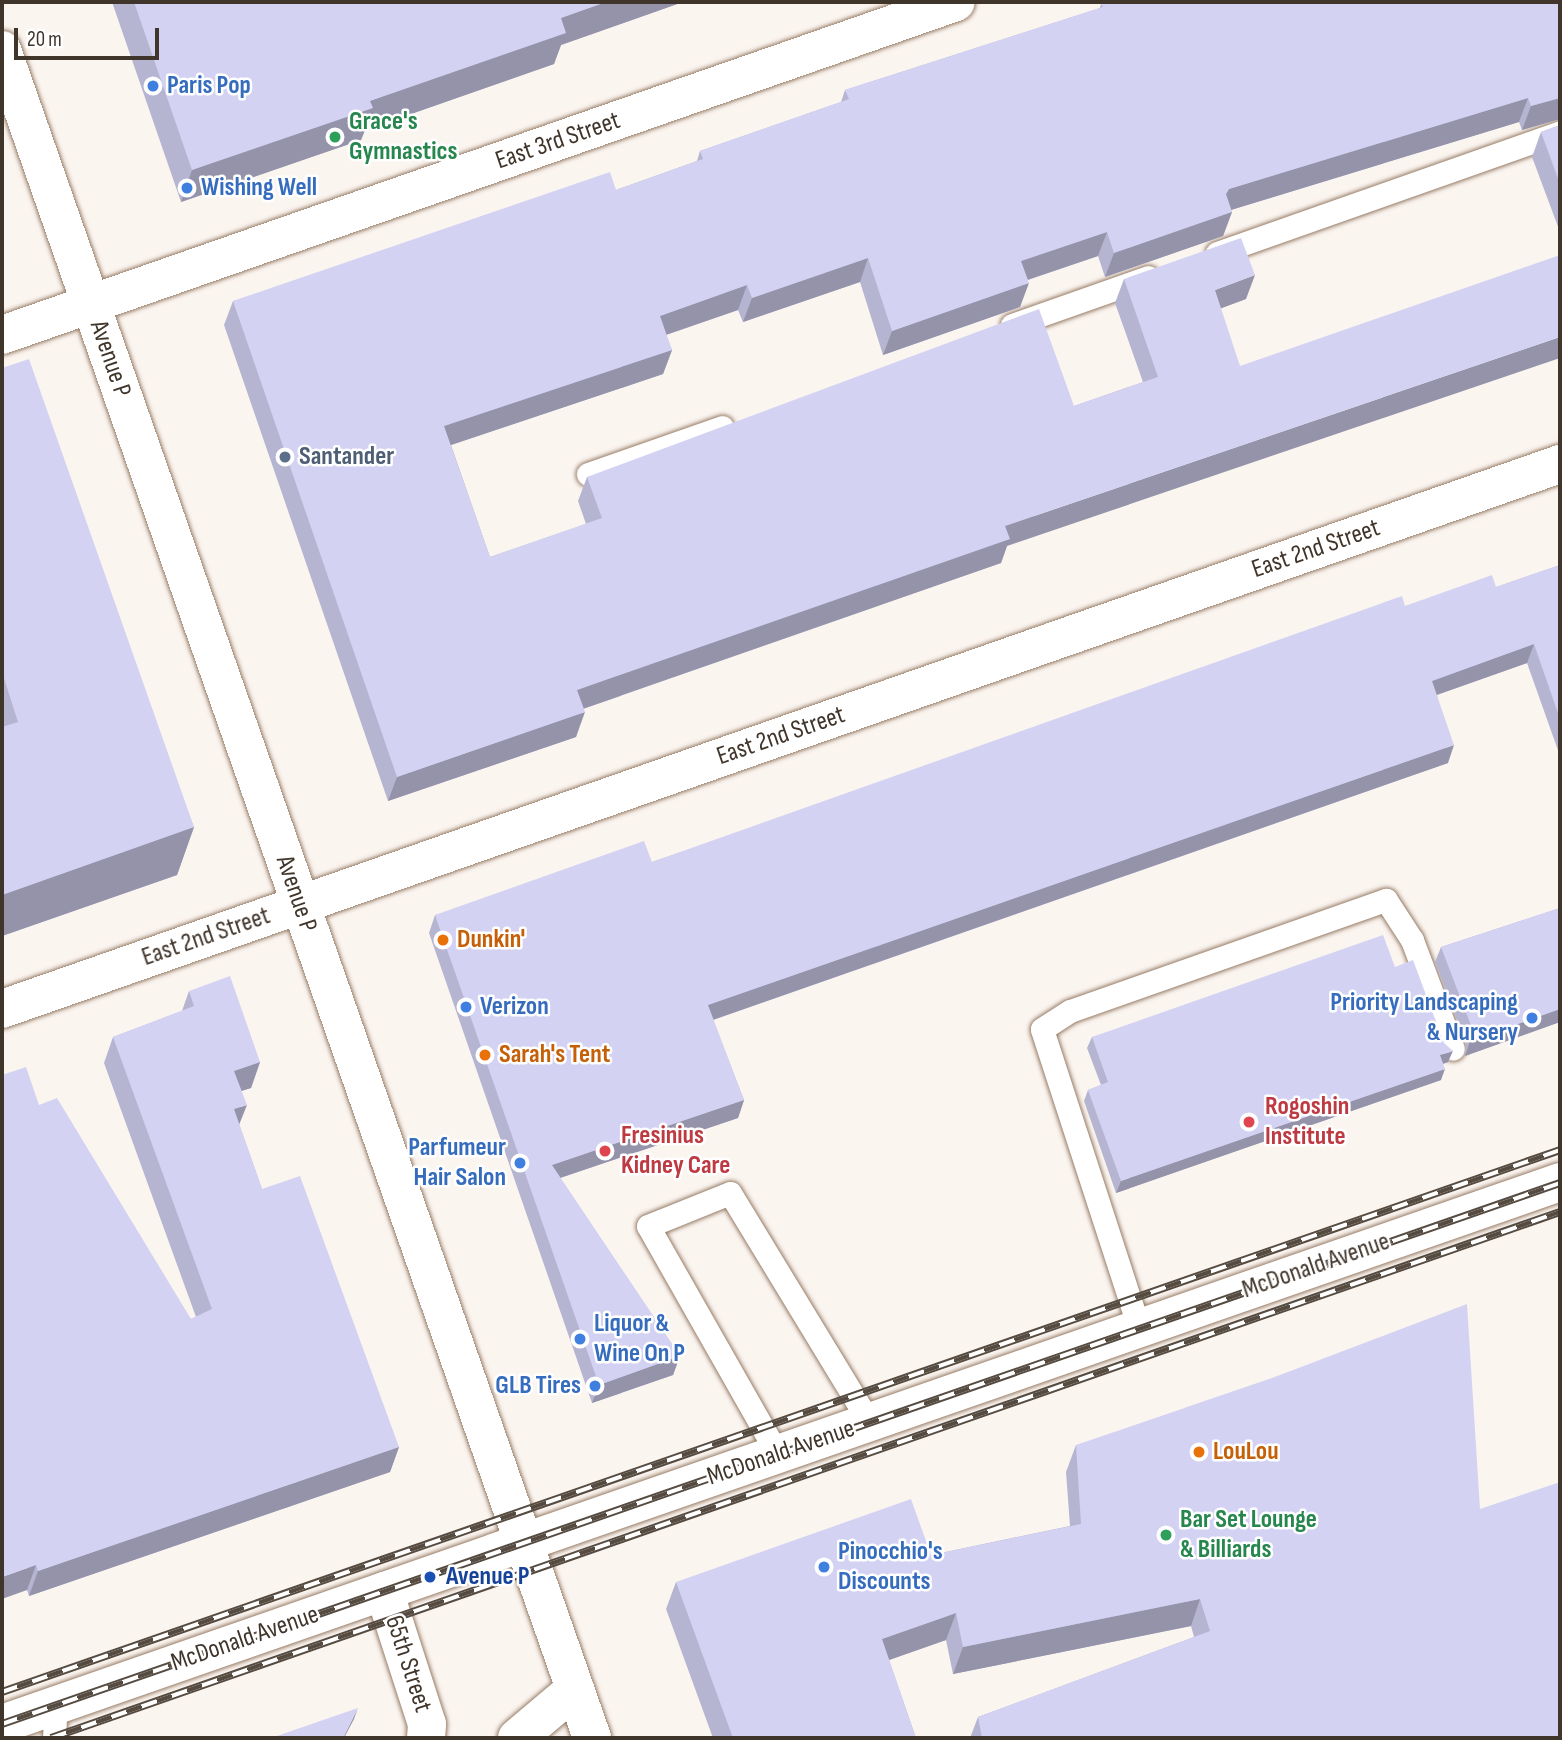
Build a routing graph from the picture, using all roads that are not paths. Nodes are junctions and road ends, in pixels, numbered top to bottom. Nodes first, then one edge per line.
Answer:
1 (957, 2) edge
2 (2, 50) edge
3 (1560, 132) edge
4 (1192, 262) edge
5 (1166, 271) edge
6 (91, 304) junction
7 (995, 331) edge
8 (2, 335) edge
9 (745, 419) edge
10 (1560, 464) edge
11 (587, 474) edge
12 (300, 904) junction
13 (2, 1009) edge
14 (1453, 1049) edge
15 (1560, 1182) edge
16 (1139, 1328) junction
17 (869, 1422) junction
18 (777, 1453) junction
19 (522, 1543) junction
20 (384, 1591) junction
21 (575, 1689) junction
22 (55, 1722) edge
23 (2, 1724) edge
24 (426, 1738) edge
25 (517, 1738) edge
26 (592, 1738) edge

1 - 6 main road, East 3rd Street
2 - 6 main road, Avenue P
3 - 4 lane
5 - 7 lane
6 - 8 main road, East 3rd Street
6 - 12 main road, Avenue P
9 - 11 lane
10 - 12 main road, East 2nd Street
12 - 13 main road, East 2nd Street
12 - 19 main road, Avenue P
14 - 16 lane
15 - 16 main road, McDonald Avenue
16 - 17 main road, McDonald Avenue
17 - 18 main road, McDonald Avenue
17 - 18 lane
18 - 19 main road, McDonald Avenue
19 - 20 main road, McDonald Avenue
19 - 21 main road, Avenue P
20 - 22 main road, McDonald Avenue
20 - 24 main road, 65th Street
21 - 25 main road
21 - 26 main road, Avenue P
22 - 23 main road, McDonald Avenue

